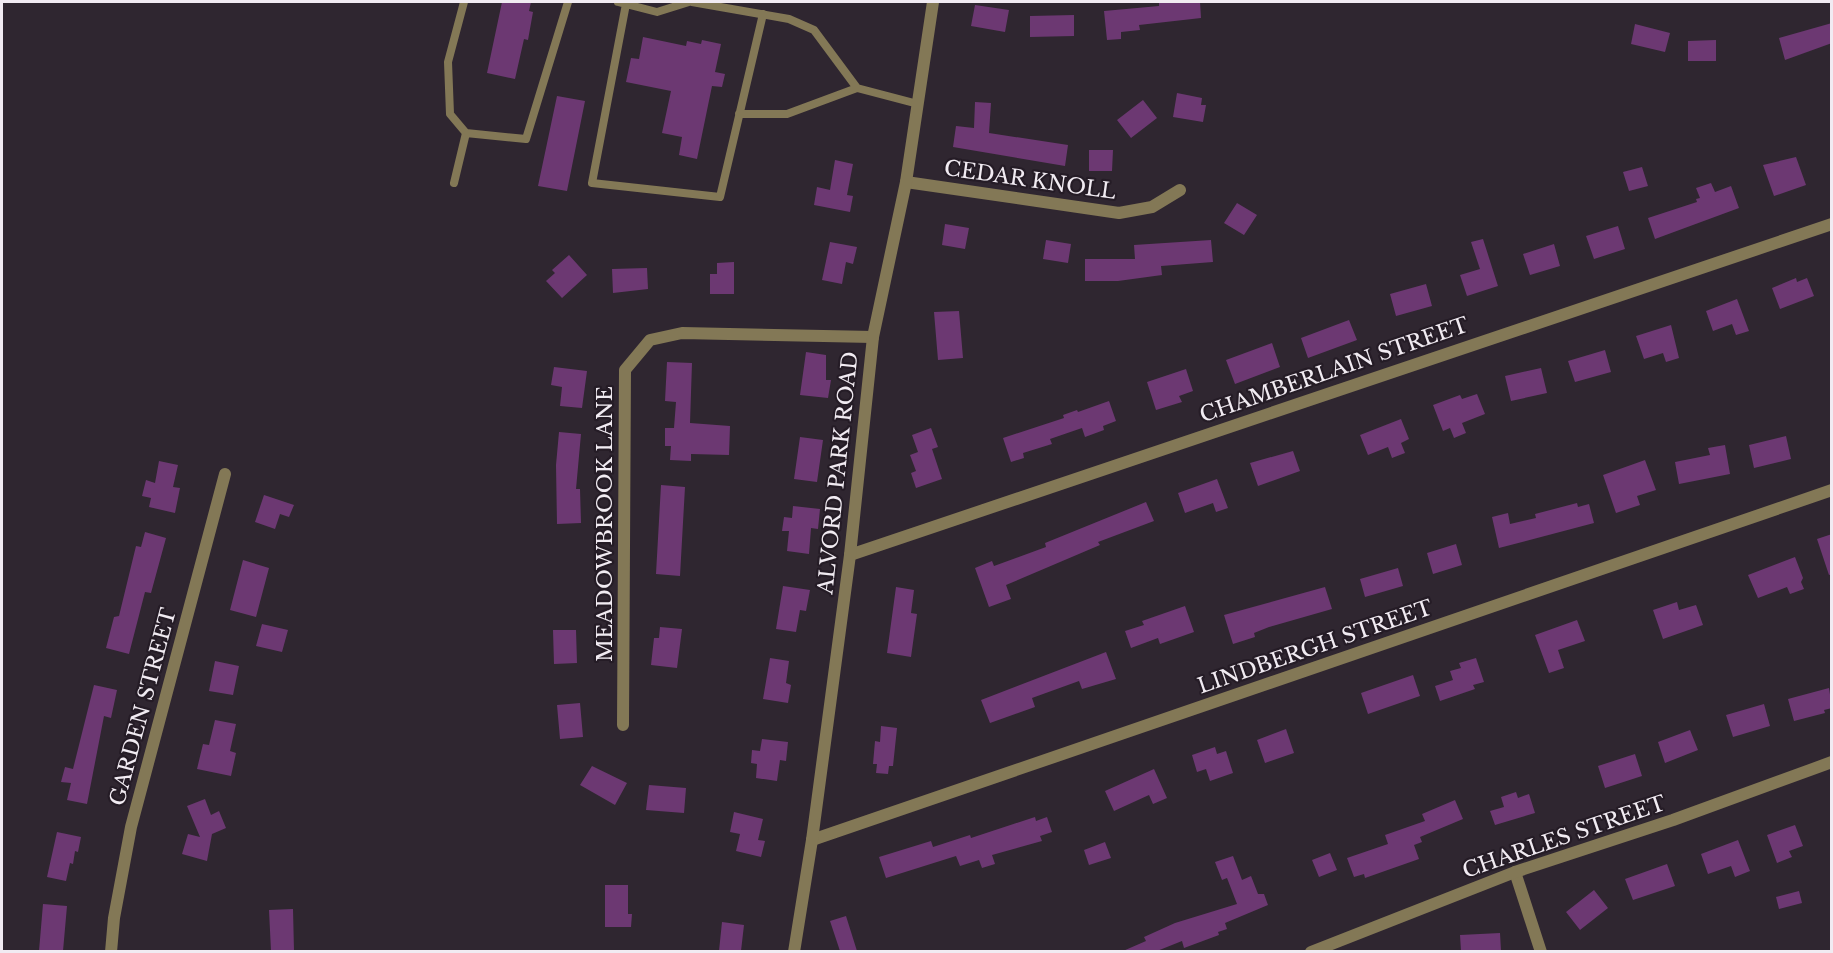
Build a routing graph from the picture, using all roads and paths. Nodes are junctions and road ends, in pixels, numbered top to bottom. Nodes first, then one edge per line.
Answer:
1 (464, 2) edge
2 (568, 2) edge
3 (618, 2) edge
4 (691, 2) edge
5 (933, 2) edge
6 (626, 4) junction
7 (763, 14) junction
8 (858, 88) junction
9 (918, 104) junction
10 (739, 114) junction
11 (466, 134) junction
12 (906, 182) junction
13 (454, 183) dead end
14 (1180, 190) dead end
15 (1832, 224) edge
16 (873, 337) junction
17 (225, 474) dead end
18 (1832, 490) edge
19 (850, 555) junction
20 (623, 725) dead end
21 (1832, 762) edge
22 (812, 840) junction
23 (1515, 872) junction
24 (111, 951) edge
25 (794, 951) edge
26 (1311, 951) edge
27 (1540, 951) edge

1 - 11 lane
2 - 11 lane
3 - 6 lane
4 - 6 lane
4 - 7 lane
5 - 9 street, ALVORD PARK ROAD
6 - 10 lane
7 - 8 lane
7 - 10 lane
8 - 9 lane
8 - 10 lane
9 - 12 street, ALVORD PARK ROAD
11 - 13 lane
12 - 14 street, CEDAR KNOLL
12 - 16 street, ALVORD PARK ROAD
15 - 19 street, CHAMBERLAIN STREET
16 - 19 street, ALVORD PARK ROAD
16 - 20 street, MEADOWBROOK LANE
17 - 24 street, GARDEN STREET
18 - 22 street, LINDBERGH STREET
19 - 22 street, ALVORD PARK ROAD
21 - 23 street, CHARLES STREET
22 - 25 street, ALVORD PARK ROAD
23 - 26 street, CHARLES STREET
23 - 27 street

